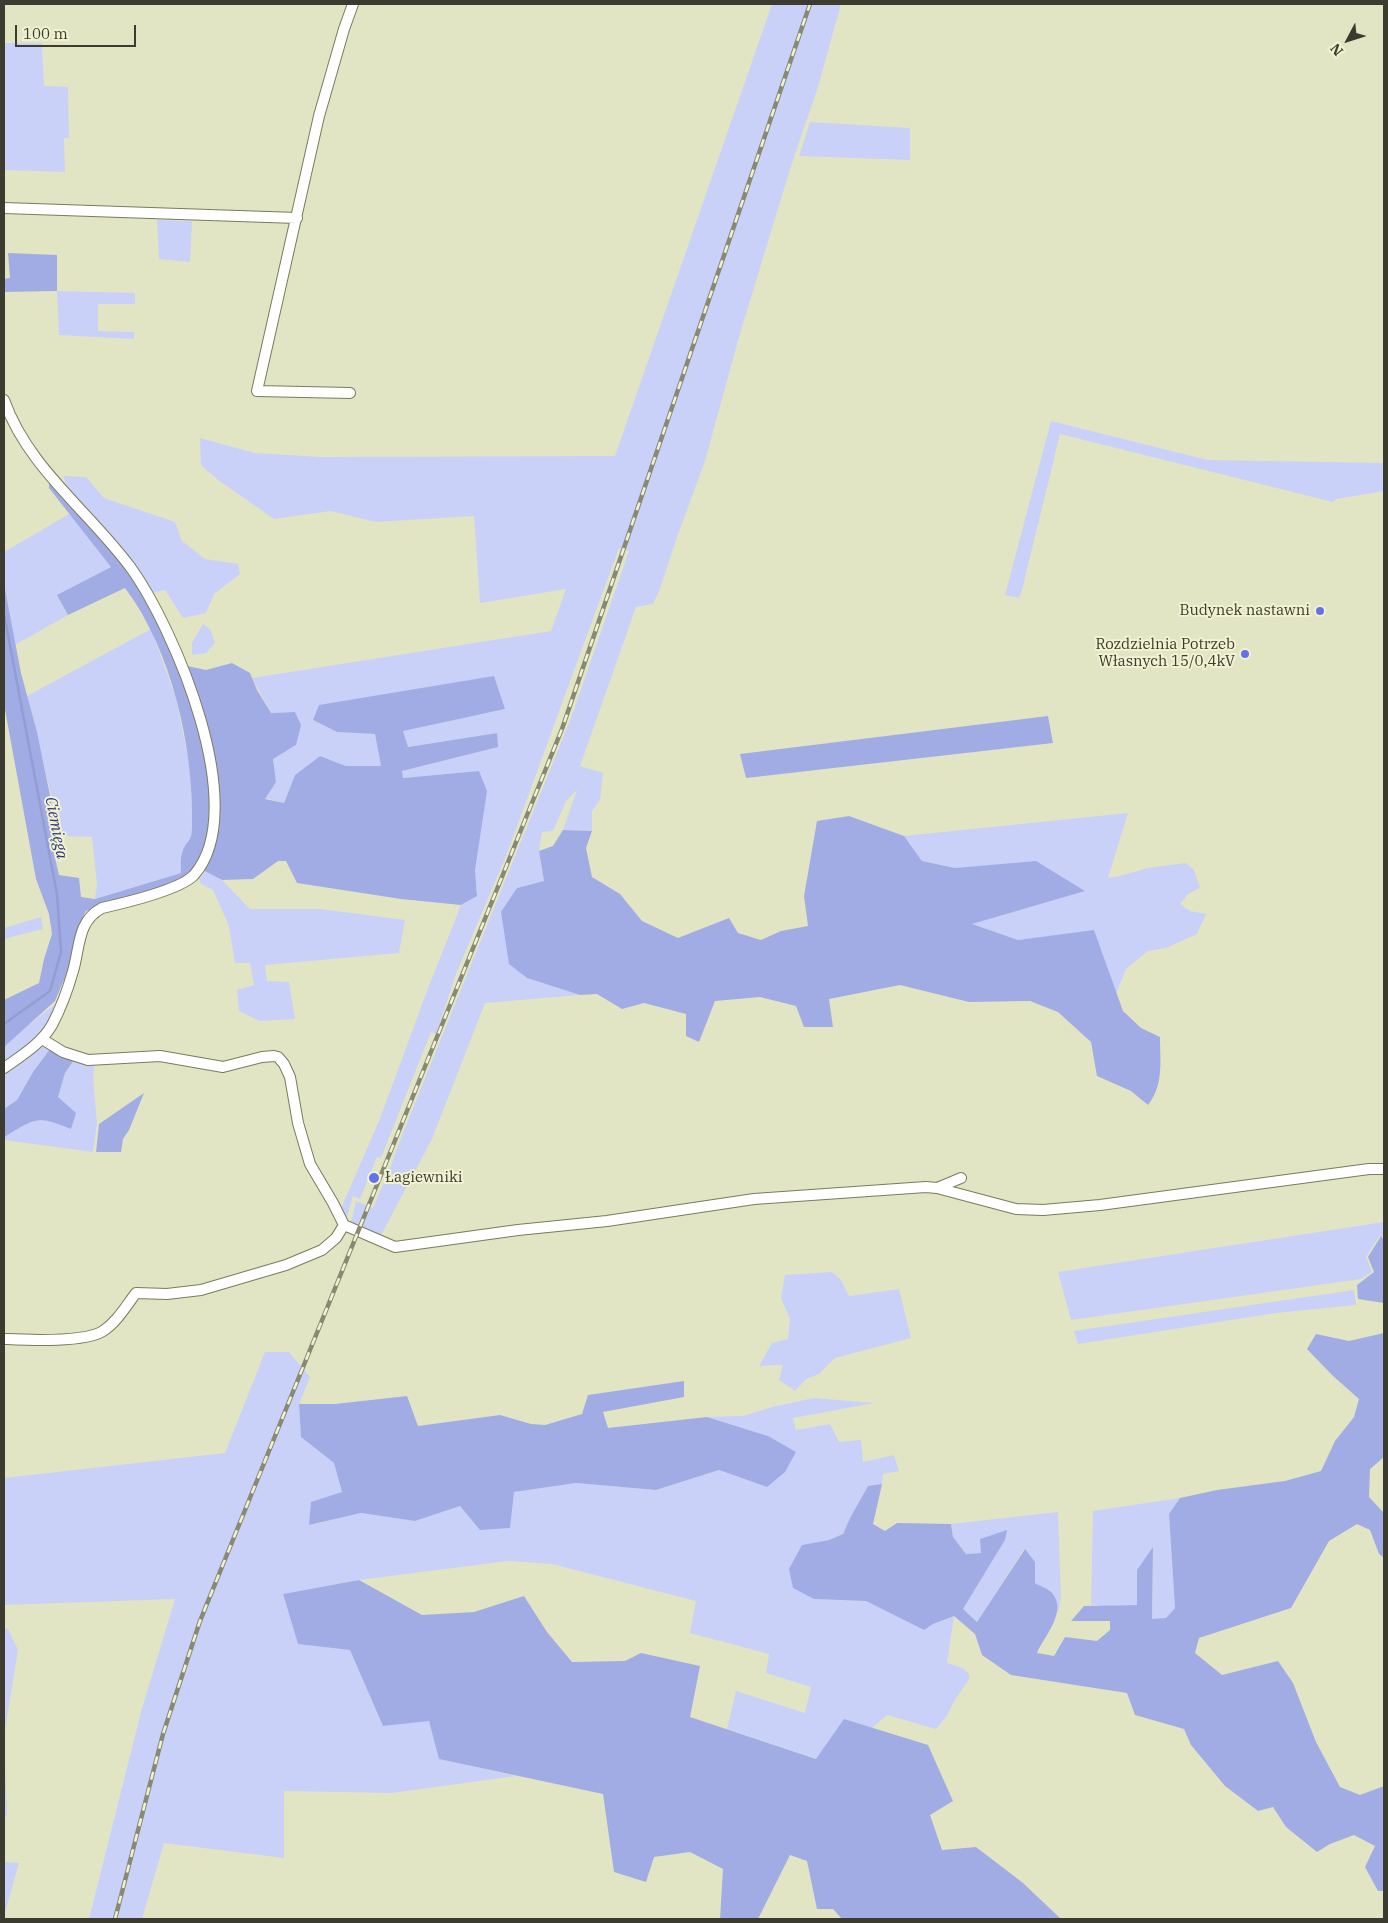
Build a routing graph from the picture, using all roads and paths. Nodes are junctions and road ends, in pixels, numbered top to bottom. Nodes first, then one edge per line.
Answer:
1 (353, 4) edge
2 (4, 208) edge
3 (297, 218) junction
4 (350, 393) dead end
5 (4, 400) edge
6 (42, 1038) junction
7 (4, 1068) edge
8 (1384, 1169) edge
9 (961, 1178) dead end
10 (937, 1188) junction
11 (344, 1225) junction
12 (4, 1340) edge

1 - 3 street
2 - 3 street
3 - 4 street
5 - 6 street
6 - 7 street
6 - 11 street
8 - 10 street
9 - 10 street
10 - 11 street
11 - 12 street

